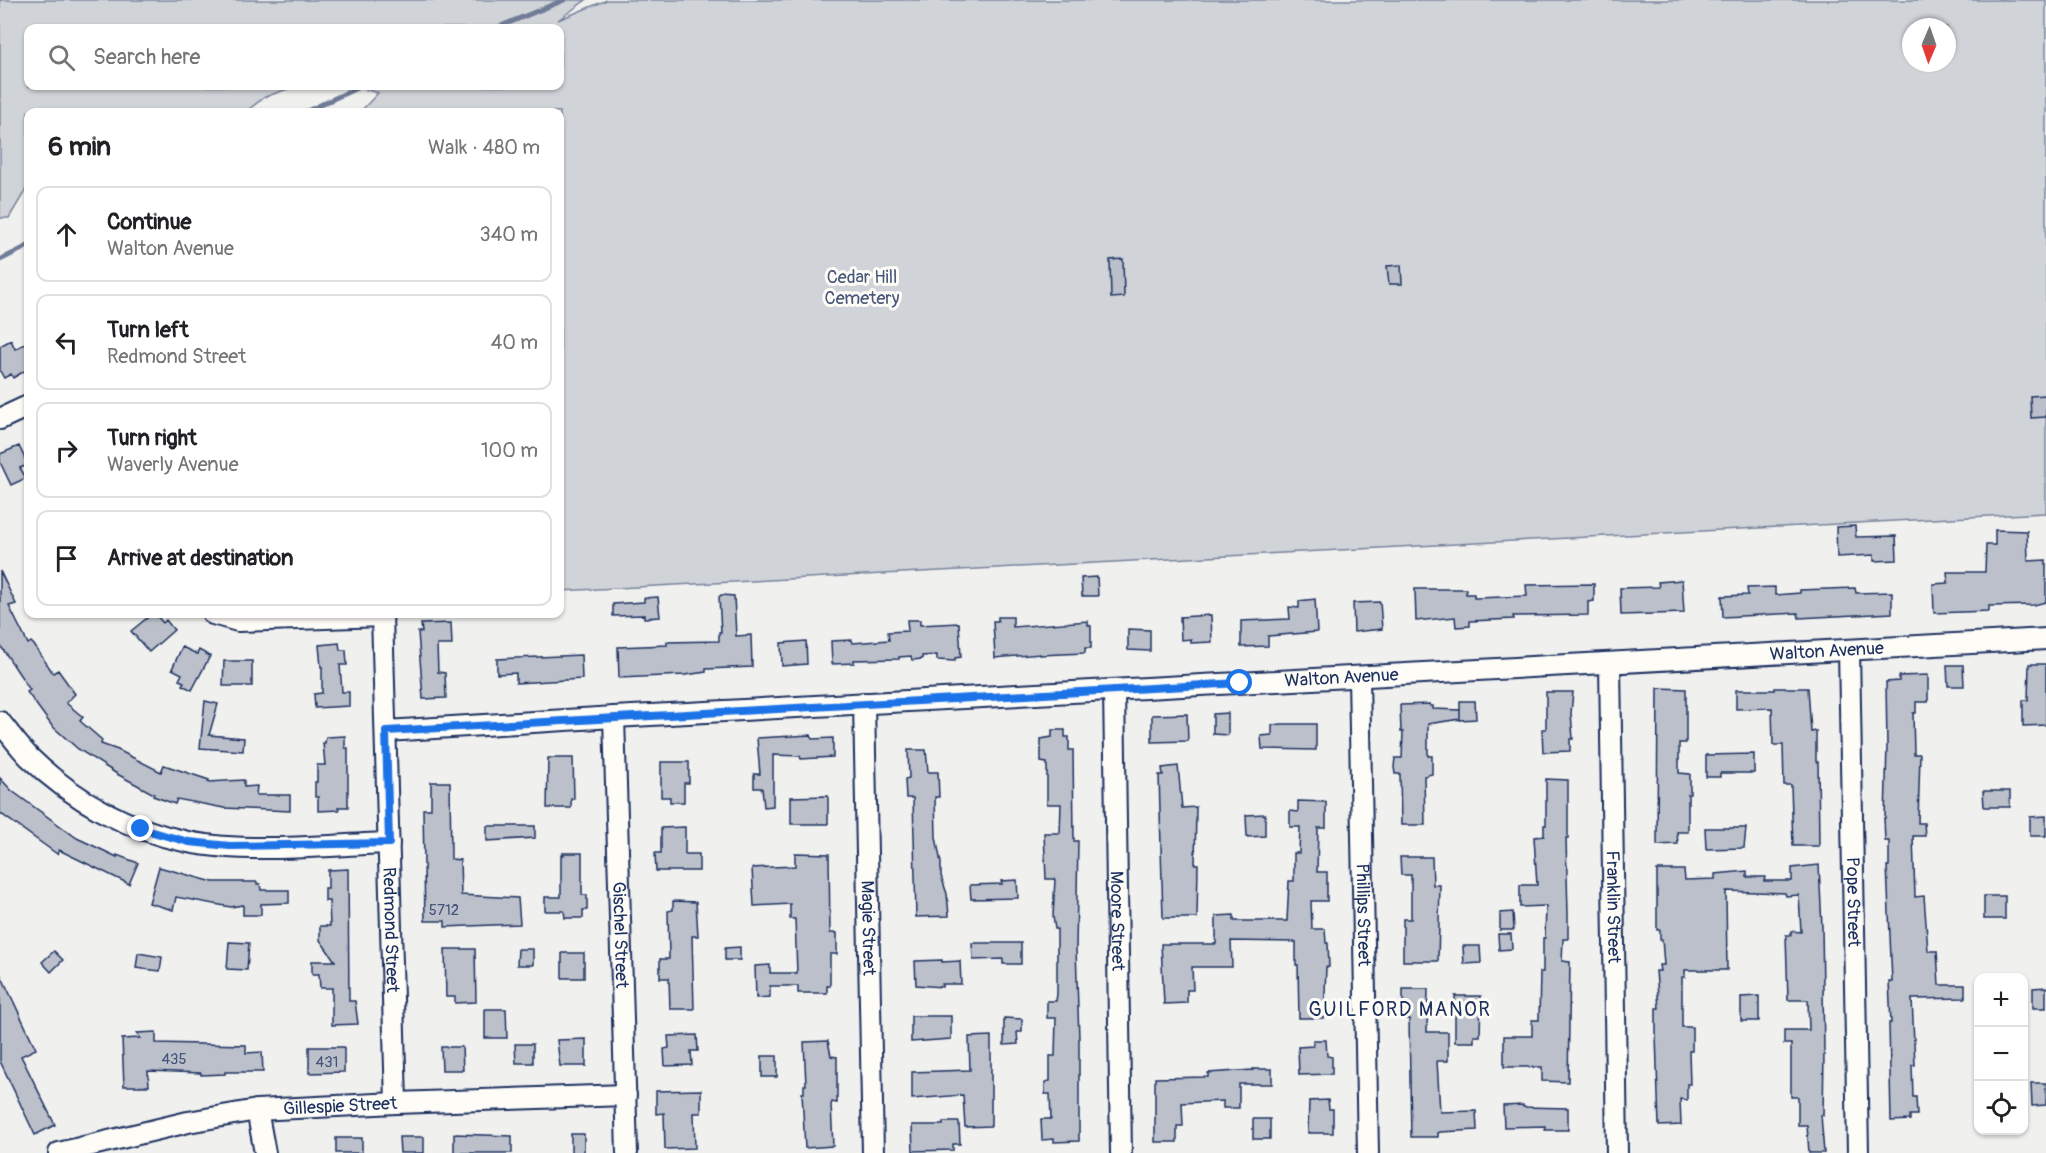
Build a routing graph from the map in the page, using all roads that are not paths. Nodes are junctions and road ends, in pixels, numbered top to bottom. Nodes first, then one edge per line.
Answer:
1 (24, 408) edge
2 (0, 419) edge
3 (227, 618) edge
4 (310, 618) edge
5 (383, 618) edge
6 (2046, 639) edge
7 (1849, 650) junction
8 (1610, 663) junction
9 (1359, 677) junction
10 (1114, 690) junction
11 (864, 703) junction
12 (614, 717) junction
13 (0, 722) edge
14 (386, 731) junction
15 (389, 843) junction
16 (626, 1095) junction
17 (396, 1103) junction
18 (257, 1110) junction
19 (59, 1153) edge
20 (265, 1153) edge
21 (627, 1153) edge
22 (873, 1153) edge
23 (1121, 1153) edge
24 (1368, 1153) edge
25 (1617, 1153) edge
26 (1858, 1153) edge

1 - 2 street
3 - 4 street
5 - 14 street, Redmond Street
6 - 7 street, Walton Avenue
7 - 8 street, Walton Avenue
7 - 26 street, Pope Street
8 - 9 street, Walton Avenue
8 - 25 street, Franklin Street
9 - 10 street, Walton Avenue
9 - 24 street, Phillips Street
10 - 11 street, Walton Avenue
10 - 23 street, Moore Street
11 - 12 street, Walton Avenue
11 - 22 street, Magie Street
12 - 14 street, Walton Avenue
12 - 16 street, Gischel Street
13 - 15 street
14 - 15 street, Redmond Street
15 - 17 street, Redmond Street
16 - 17 street, Gillespie Street
16 - 21 street, Gischel Street
17 - 18 street, Gillespie Street
18 - 19 street, Gillespie Street
18 - 20 street

